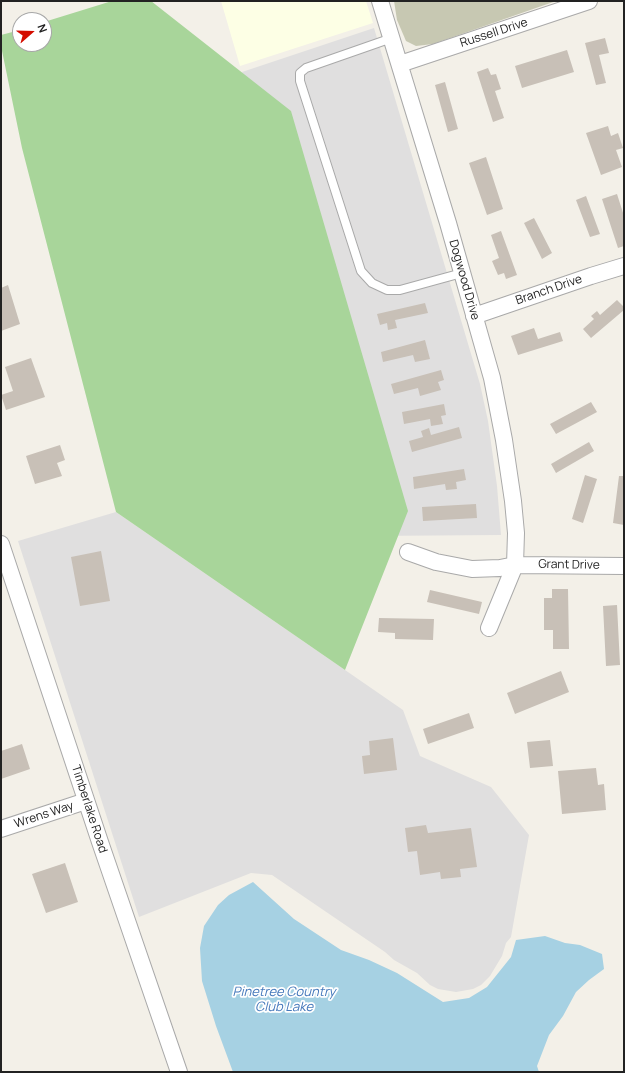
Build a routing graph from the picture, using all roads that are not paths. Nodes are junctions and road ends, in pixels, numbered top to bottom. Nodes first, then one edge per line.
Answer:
1 (380, 1) edge
2 (589, 1) edge
3 (392, 38) junction
4 (400, 64) junction
5 (624, 266) edge
6 (462, 273) junction
7 (474, 316) junction
8 (1, 544) edge
9 (408, 552) dead end
10 (515, 565) junction
11 (624, 566) edge
12 (489, 628) dead end
13 (86, 801) junction
14 (1, 829) edge
15 (180, 1072) edge

1 - 3 street, Dogwood Drive
2 - 4 street, Russell Drive
3 - 4 street, Dogwood Drive
3 - 6 lane
4 - 6 street, Dogwood Drive
5 - 7 street, Branch Drive
6 - 7 street, Dogwood Drive
7 - 10 street, Dogwood Drive
8 - 13 street, Timberlake Road
9 - 10 street
10 - 11 street, Grant Drive
10 - 12 street, Dogwood Drive
13 - 14 street, Wrens Way
13 - 15 street, Timberlake Road

